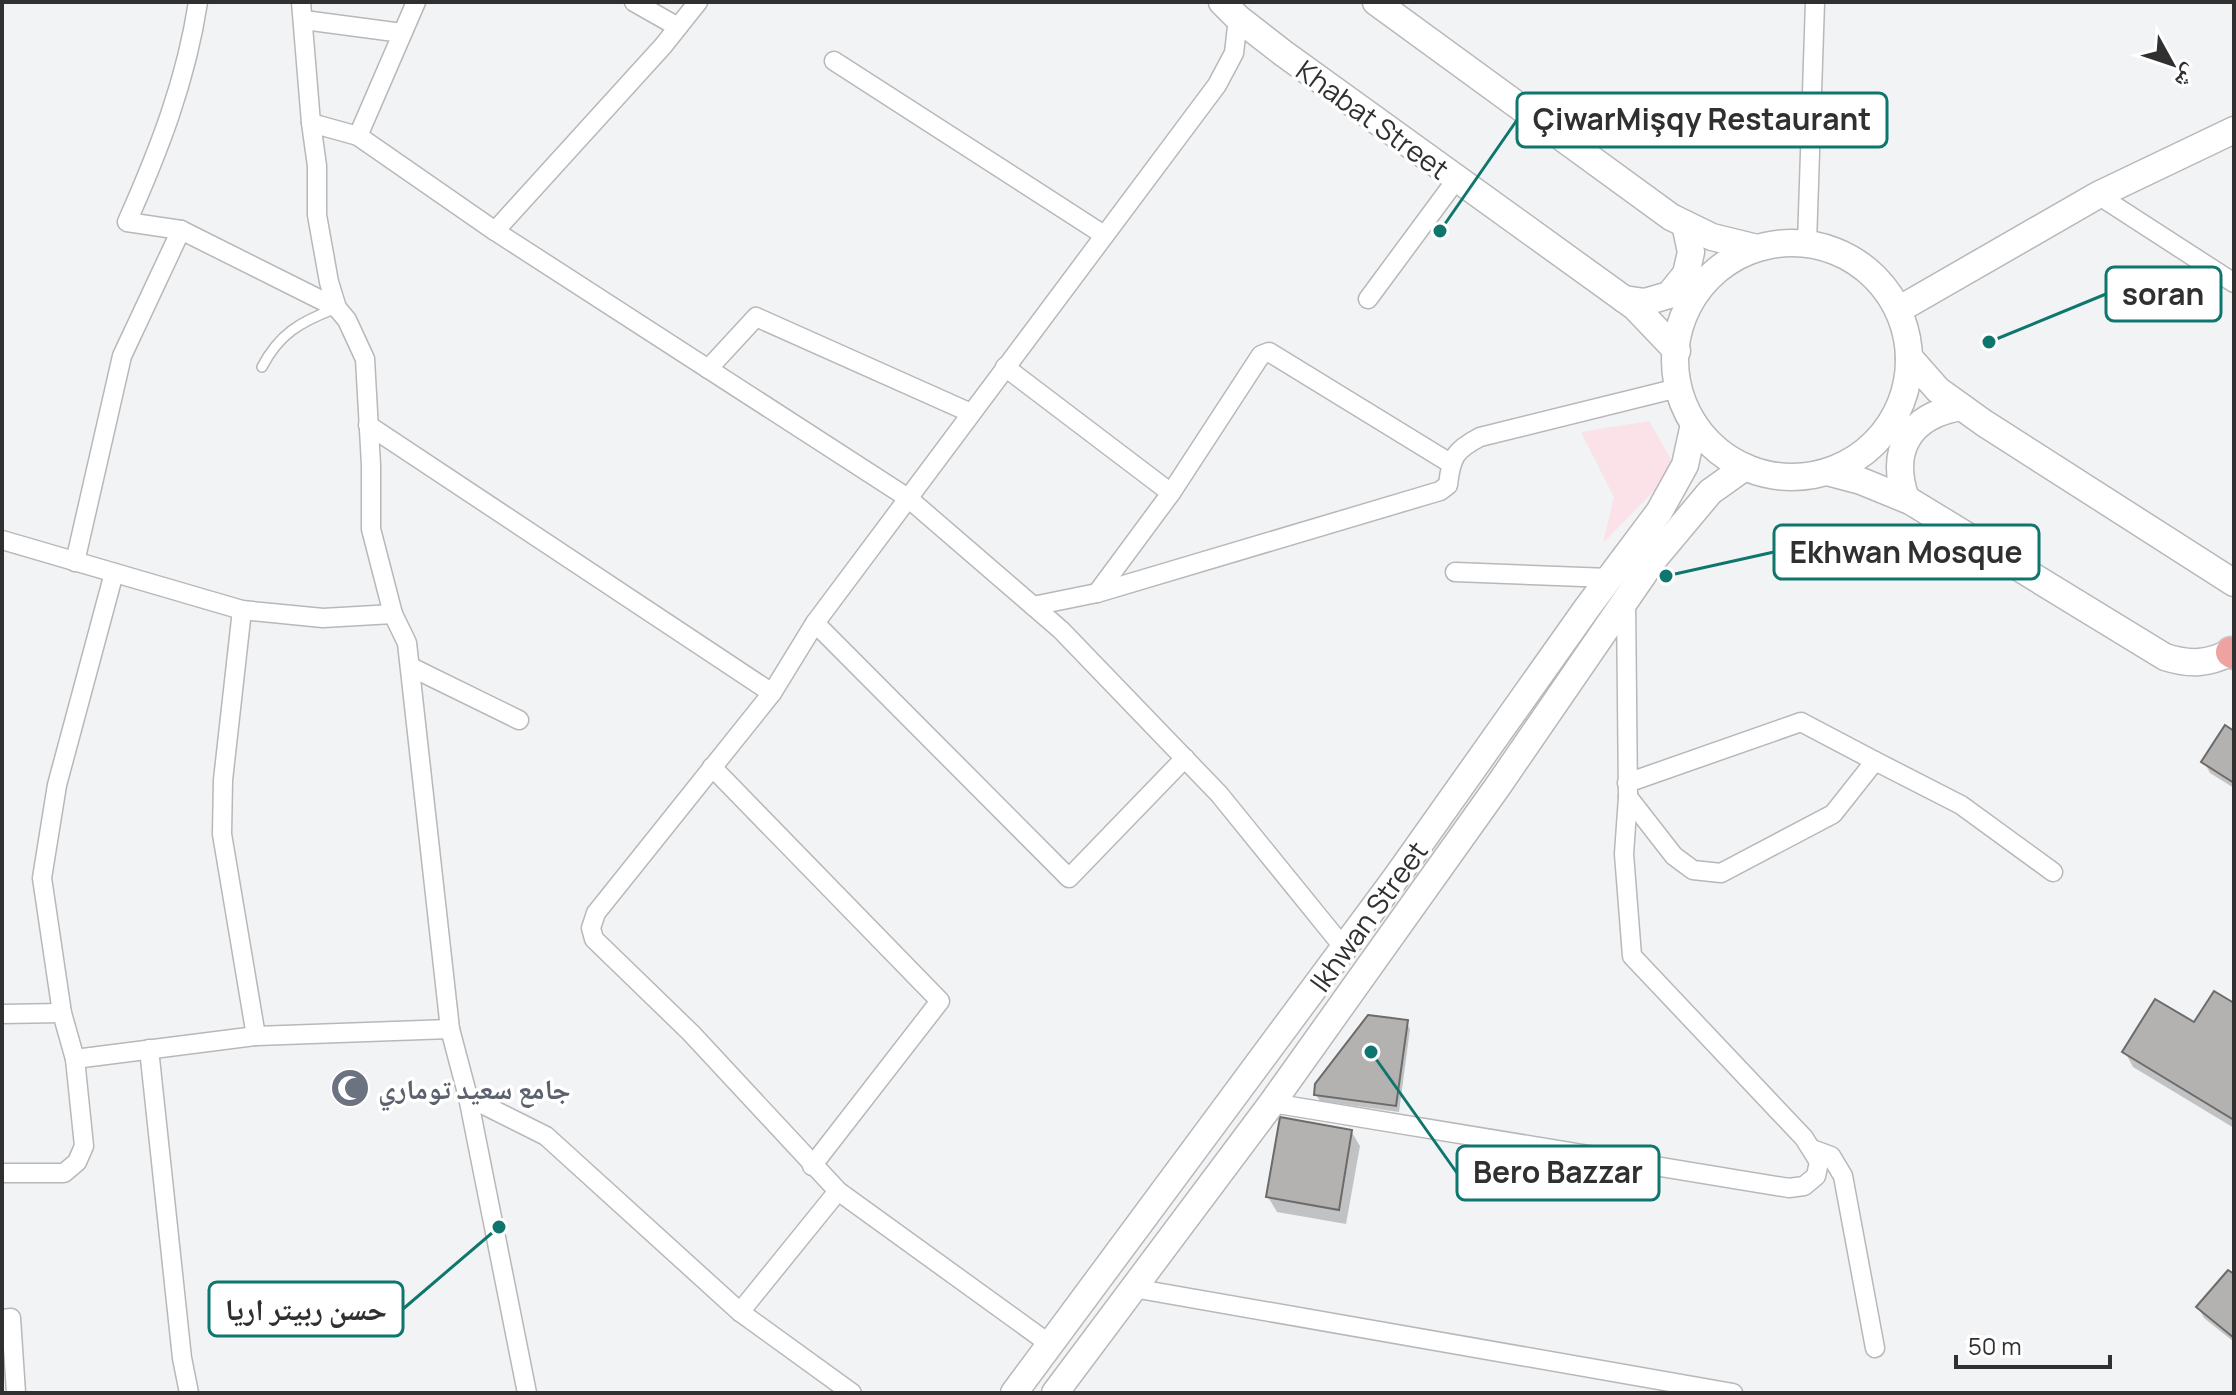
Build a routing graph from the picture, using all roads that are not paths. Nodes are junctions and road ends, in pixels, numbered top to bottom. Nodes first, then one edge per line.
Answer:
1 (198, 2) edge
2 (416, 2) edge
3 (634, 2) edge
4 (698, 2) edge
5 (1376, 2) edge
6 (1811, 5) edge
7 (1230, 10) edge
8 (302, 11) edge
9 (678, 27) junction
10 (402, 33) junction
11 (834, 61) dead end
12 (311, 123) junction
13 (2234, 130) edge
14 (358, 136) junction
15 (1456, 180) junction
16 (2098, 195) junction
17 (1685, 224) junction
18 (181, 230) junction
19 (495, 231) junction
20 (1104, 235) junction
21 (1807, 243) junction
22 (1757, 248) junction
23 (2234, 283) edge
24 (1368, 299) dead end
25 (1624, 299) junction
26 (337, 308) junction
27 (1898, 310) junction
28 (1677, 351) junction
29 (1909, 357) junction
30 (262, 367) dead end
31 (1005, 367) junction
32 (708, 369) junction
33 (1678, 388) junction
34 (1961, 407) junction
35 (971, 413) junction
36 (1694, 424) junction
37 (368, 425) junction
38 (1450, 463) junction
39 (1745, 467) junction
40 (1827, 472) junction
41 (1680, 478) junction
42 (1710, 492) junction
43 (1171, 493) junction
44 (908, 498) junction
45 (1906, 499) junction
46 (2, 540) edge
47 (75, 562) junction
48 (1455, 572) dead end
49 (114, 573) junction
50 (1609, 578) junction
51 (2234, 583) edge
52 (1097, 593) junction
53 (1626, 600) junction
54 (1033, 606) junction
55 (242, 610) junction
56 (393, 614) junction
57 (815, 623) junction
58 (2233, 653) edge
59 (411, 667) junction
60 (772, 693) junction
61 (519, 720) dead end
62 (1185, 758) junction
63 (1875, 761) junction
64 (712, 767) junction
65 (1627, 790) junction
66 (2053, 872) dead end
67 (1344, 948) junction
68 (62, 1013) junction
69 (2, 1014) edge
70 (450, 1029) junction
71 (256, 1036) junction
72 (149, 1049) junction
73 (75, 1059) junction
74 (468, 1097) junction
75 (1272, 1103) junction
76 (1812, 1149) junction
77 (812, 1166) junction
78 (2, 1173) edge
79 (838, 1191) junction
80 (1158, 1203) junction
81 (1184, 1221) junction
82 (1133, 1288) junction
83 (740, 1312) junction
84 (2, 1319) edge
85 (1051, 1345) junction
86 (1875, 1348) dead end
87 (16, 1393) edge
88 (189, 1393) edge
89 (527, 1393) edge
90 (852, 1393) edge
91 (1014, 1393) edge
92 (1055, 1393) edge
93 (1733, 1393) edge

1 - 18 street
2 - 10 street
3 - 9 street
4 - 9 street
5 - 17 main road
6 - 21 street
7 - 15 main road, Khabat Street
7 - 20 street
8 - 10 street
8 - 12 street
9 - 19 street
10 - 14 street
11 - 20 street
12 - 14 street
12 - 26 street
13 - 16 main road
14 - 19 street
15 - 24 street
15 - 25 main road, Khabat Street
16 - 23 street
16 - 27 main road
17 - 22 main road
17 - 25 main road
18 - 26 street
18 - 47 street
19 - 32 street
20 - 31 street
21 - 22 main road
21 - 27 main road
22 - 28 main road
25 - 28 main road, Khabat Street
26 - 30 lane
26 - 37 street
27 - 29 main road
28 - 33 main road
29 - 34 main road
29 - 40 main road
31 - 35 street
31 - 43 street
32 - 35 street
32 - 44 street
33 - 36 main road
33 - 38 street
34 - 45 main road
34 - 51 main road
35 - 44 street
36 - 39 main road
36 - 41 main road, Ikhwan Street
37 - 56 street
37 - 60 street
38 - 43 street
38 - 52 street
39 - 40 main road
39 - 42 main road, Ikhwan Street
40 - 45 main road
41 - 42 main road
41 - 50 main road, Ikhwan Street
42 - 53 main road, Ikhwan Street
43 - 52 street
44 - 54 street
44 - 57 street
45 - 58 main road
46 - 47 street
47 - 49 street
48 - 50 street
49 - 55 street
49 - 68 street
50 - 67 main road, Ikhwan Street
52 - 54 street
53 - 65 street
53 - 75 main road, Ikhwan Street
54 - 62 street
55 - 56 street
55 - 71 street
56 - 59 street
57 - 60 street
57 - 62 street
59 - 61 street
59 - 70 street
60 - 64 street
62 - 67 street
63 - 65 street
63 - 65 street
63 - 66 street
64 - 77 street
64 - 77 street
65 - 76 street
67 - 80 main road, Ikhwan Street
68 - 69 street
68 - 73 street
70 - 71 street
70 - 74 street
71 - 72 street
72 - 73 street
72 - 88 street
73 - 78 street
74 - 83 street
74 - 89 street
75 - 76 street
75 - 81 main road, Ikhwan Street
76 - 86 street
77 - 79 street
79 - 83 street
79 - 85 street
80 - 81 main road
80 - 85 main road, Ikhwan Street
81 - 82 main road, Ikhwan Street
82 - 92 main road, Ikhwan Street
82 - 93 street
83 - 90 street
84 - 87 street
85 - 91 main road, Ikhwan Street

